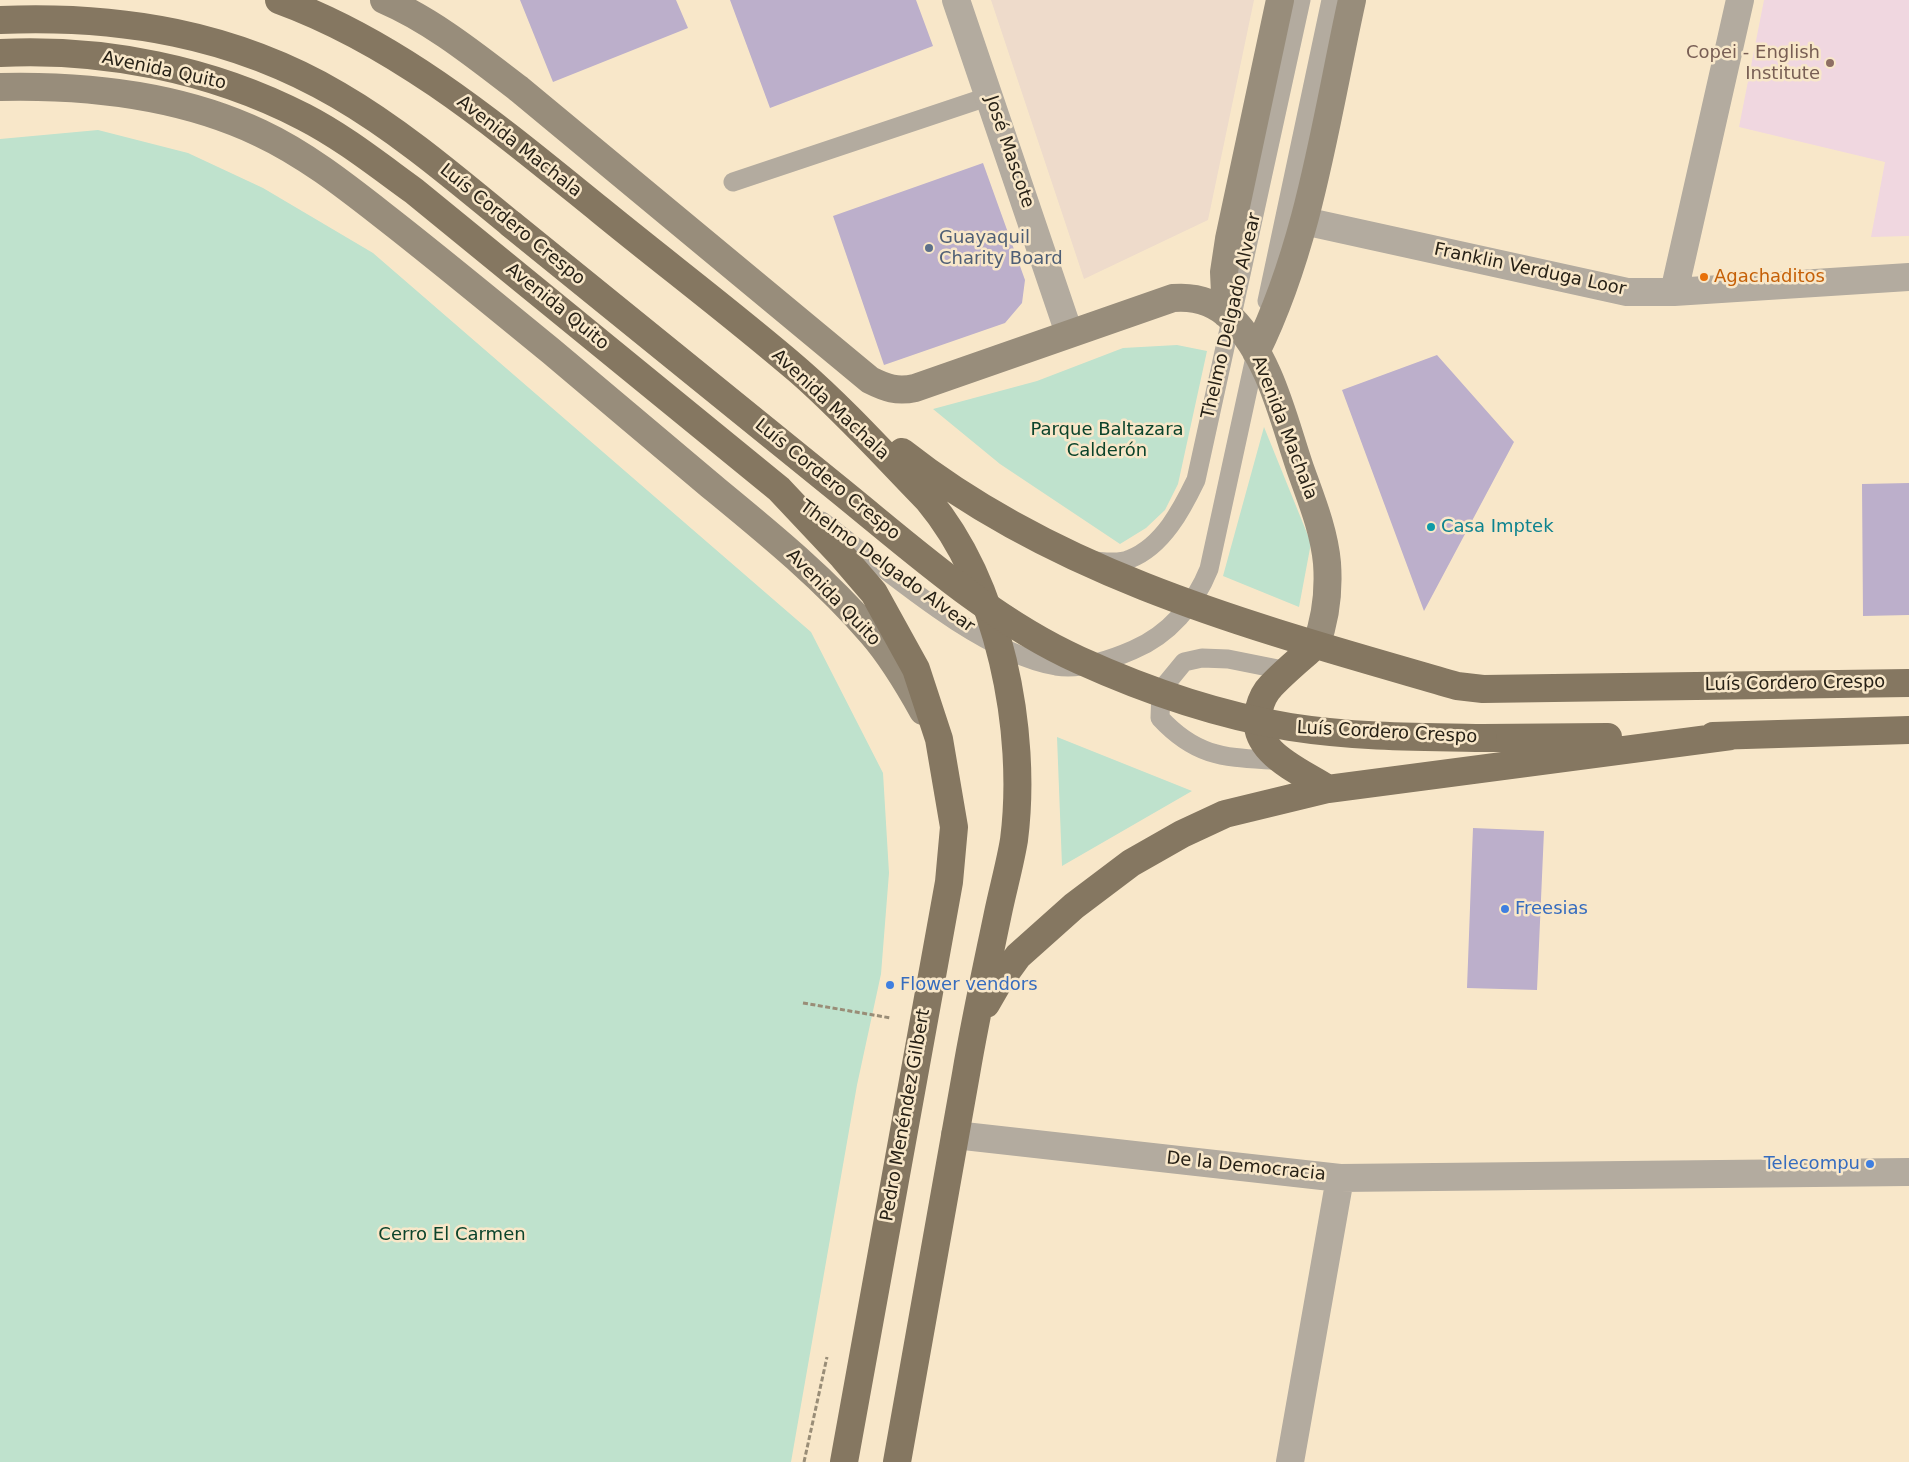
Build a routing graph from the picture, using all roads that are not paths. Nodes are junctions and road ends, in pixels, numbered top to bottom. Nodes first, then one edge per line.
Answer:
1 (279, 0) edge
2 (384, 0) edge
3 (956, 0) edge
4 (1280, 0) edge
5 (1301, 0) edge
6 (1331, 0) edge
7 (1352, 0) edge
8 (1740, 0) edge
9 (0, 20) edge
10 (0, 53) edge
11 (0, 87) edge
12 (990, 96) junction
13 (733, 182) dead end
14 (1304, 221) junction
15 (1909, 277) edge
16 (1674, 292) junction
17 (1230, 316) junction
18 (1069, 332) junction
19 (1256, 352) junction
20 (800, 372) junction
21 (779, 489) junction
22 (1080, 560) junction
23 (1191, 604) junction
24 (998, 645) junction
25 (1316, 645) junction
26 (1288, 671) junction
27 (1909, 682) edge
28 (1909, 730) edge
29 (1731, 736) junction
30 (939, 739) junction
31 (1282, 761) junction
32 (1328, 789) junction
33 (974, 1028) junction
34 (955, 1135) junction
35 (1909, 1172) edge
36 (1340, 1178) junction
37 (844, 1462) edge
38 (897, 1462) edge
39 (1290, 1462) edge

1 - 20 main road, Avenida Machala
2 - 18 main road, Avenida Machala
3 - 12 street, José Mascote
4 - 17 main road, Thelmo Delgado Alvear
5 - 17 lane, Thelmo Delgado Alvear
6 - 19 lane, Thelmo Delgado Alvear
7 - 14 main road, Thelmo Delgado Alvear
8 - 16 street
9 - 29 main road, Luís Cordero Crespo, bridge
10 - 21 main road, Avenida Quito
11 - 30 main road, Avenida Quito
12 - 13 lane
12 - 18 street, José Mascote
14 - 16 street, Franklin Verduga Loor
14 - 19 main road, Thelmo Delgado Alvear
15 - 16 street, Franklin Verduga Loor
17 - 18 main road, Avenida Machala
17 - 19 main road, Avenida Machala
17 - 22 lane, Thelmo Delgado Alvear
19 - 23 lane, Thelmo Delgado Alvear
19 - 25 main road, Avenida Machala
20 - 22 main road, Luís Cordero Crespo
20 - 24 main road, Avenida Machala
21 - 24 lane, Thelmo Delgado Alvear
21 - 30 main road, Avenida Quito
22 - 23 main road, Luís Cordero Crespo
23 - 24 lane, Thelmo Delgado Alvear
23 - 25 main road, Luís Cordero Crespo
24 - 33 main road, Avenida Machala
25 - 26 main road
25 - 27 main road, Luís Cordero Crespo
26 - 31 main road
26 - 31 lane
28 - 29 main road
29 - 32 main road
30 - 37 main road, Pedro Menéndez Gilbert
31 - 32 main road
32 - 33 main road
33 - 34 main road
34 - 36 street, De la Democracia
34 - 38 main road
35 - 36 street
36 - 39 street, De la Democracia

